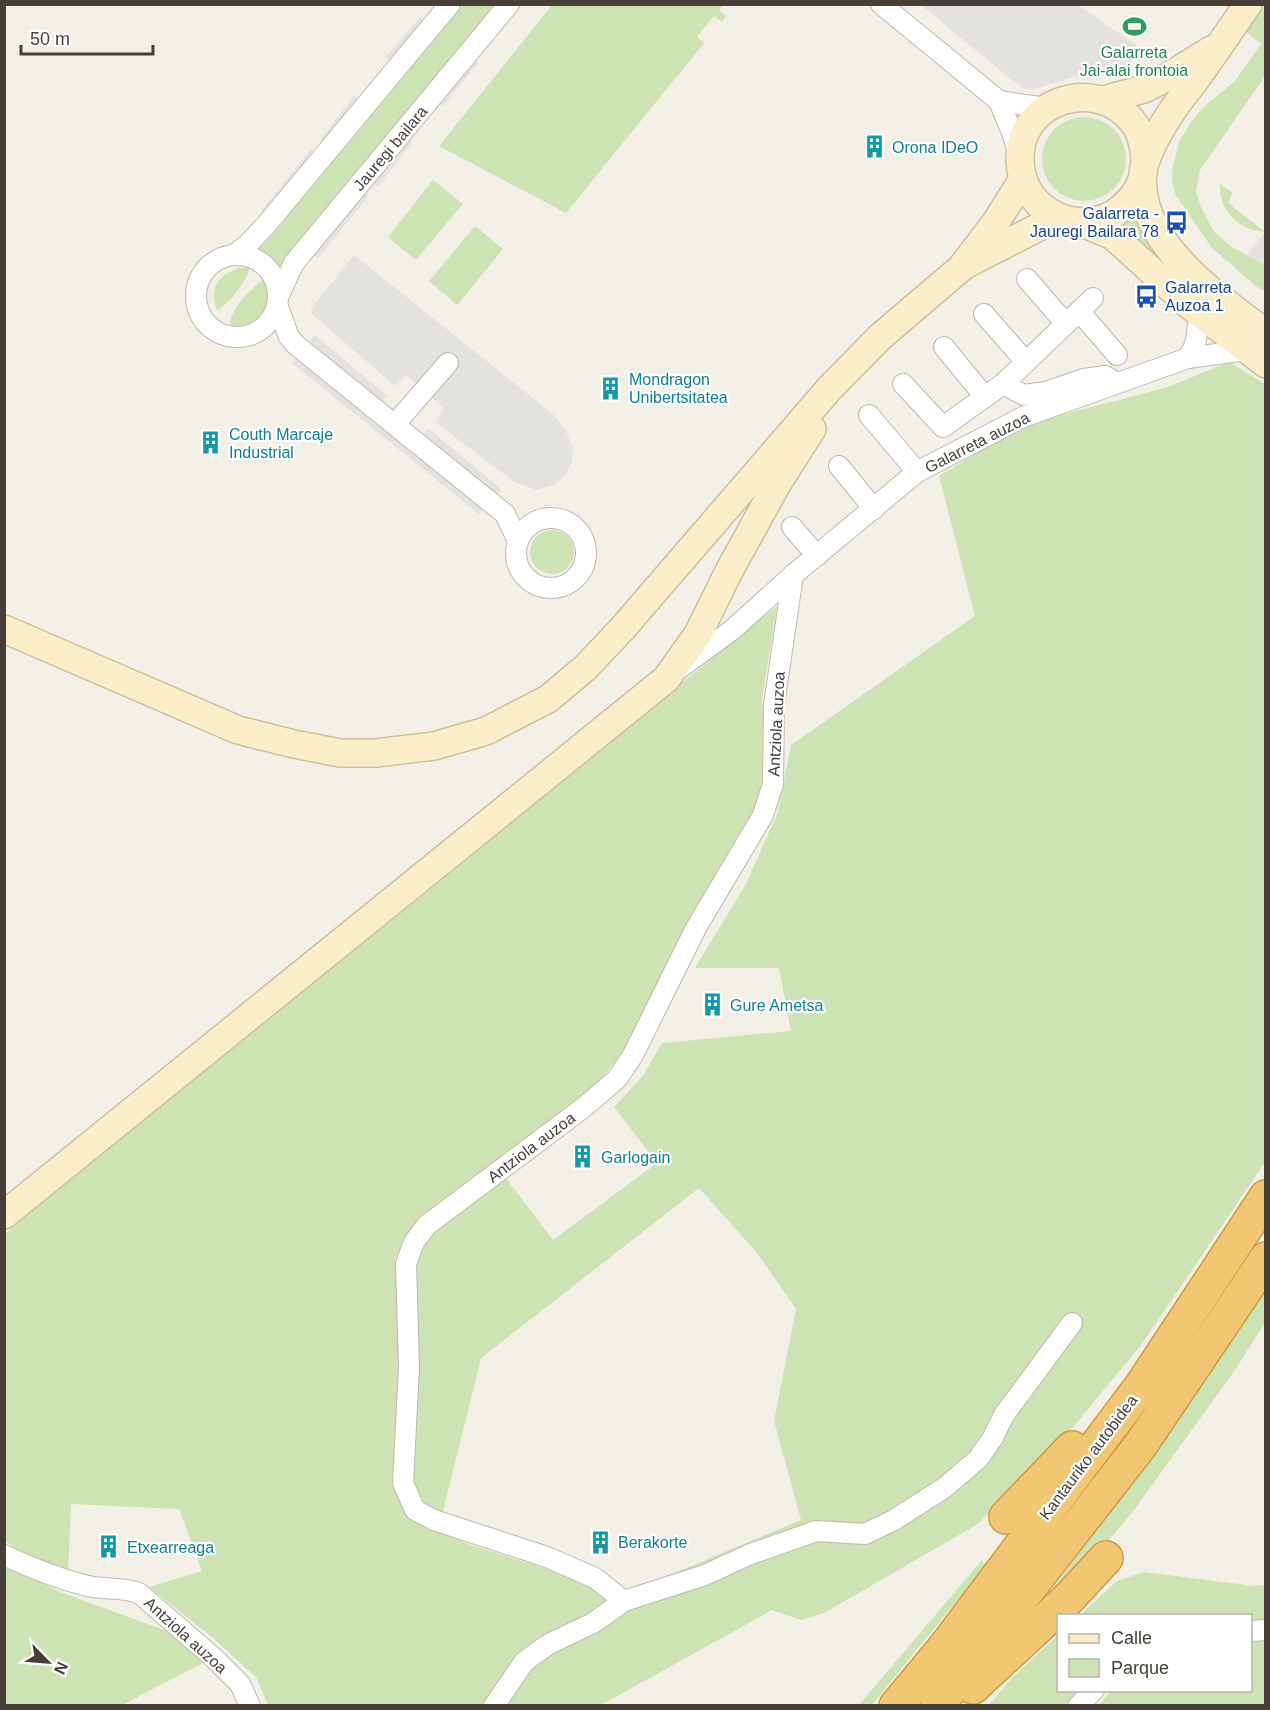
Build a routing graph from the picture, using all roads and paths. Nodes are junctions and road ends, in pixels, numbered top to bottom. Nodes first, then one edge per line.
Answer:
1 (450, 4) edge
2 (509, 4) edge
3 (881, 4) edge
4 (1248, 4) edge
5 (1222, 43) junction
6 (999, 100) junction
7 (1103, 100) junction
8 (1046, 108) junction
9 (1021, 169) junction
10 (1144, 171) junction
11 (1069, 220) junction
12 (234, 255) junction
13 (961, 268) junction
14 (1027, 279) dead end
15 (278, 302) junction
16 (1191, 306) junction
17 (1079, 311) junction
18 (984, 314) dead end
19 (254, 333) junction
20 (289, 337) junction
21 (880, 337) junction
22 (944, 347) dead end
23 (1259, 349) edge
24 (1117, 356) dead end
25 (1188, 358) junction
26 (1026, 362) junction
27 (448, 363) dead end
28 (1118, 383) junction
29 (903, 384) dead end
30 (1003, 384) junction
31 (985, 397) junction
32 (869, 415) dead end
33 (395, 424) junction
34 (839, 466) dead end
35 (917, 472) junction
36 (874, 509) junction
37 (505, 514) junction
38 (540, 520) junction
39 (792, 527) dead end
40 (518, 541) junction
41 (817, 556) junction
42 (793, 575) junction
43 (4, 629) edge
44 (666, 679) junction
45 (1266, 1197) edge
46 (4, 1215) edge
47 (1266, 1258) edge
48 (1072, 1323) dead end
49 (1142, 1385) junction
50 (1006, 1517) dead end
51 (4, 1555) edge
52 (1106, 1558) dead end
53 (624, 1602) junction
54 (1092, 1692) edge
55 (250, 1706) edge
56 (494, 1706) edge
57 (896, 1706) edge
58 (937, 1706) edge
59 (955, 1706) edge
60 (1078, 1706) edge

1 - 12 street
2 - 15 street, Jauregi bailara
3 - 6 street
4 - 5 main road
5 - 7 main road
5 - 10 main road
6 - 8 street
6 - 9 street
7 - 8 main road
7 - 10 main road
8 - 9 main road
9 - 11 main road
9 - 13 main road
10 - 11 main road
10 - 23 main road
11 - 13 main road
11 - 16 main road
12 - 15 street
12 - 19 street
13 - 21 main road
14 - 17 street
15 - 19 street
15 - 20 street
16 - 23 main road
16 - 25 street
17 - 24 street
17 - 26 street
18 - 26 street
19 - 20 street
20 - 33 street
21 - 43 main road
21 - 44 main road
22 - 31 street
23 - 25 street, Galarreta auzoa
25 - 28 street, Galarreta auzoa
26 - 30 street
27 - 33 street
28 - 30 street
28 - 35 street, Galarreta auzoa
29 - 31 street
30 - 31 street
32 - 35 street
33 - 37 street
34 - 36 street
35 - 36 street, Galarreta auzoa
36 - 41 street, Galarreta auzoa
37 - 38 street
37 - 40 street
38 - 40 street
38 - 40 street
39 - 41 street
41 - 42 street, Galarreta auzoa
42 - 44 street, Galarreta auzoa
42 - 53 street, Antziola auzoa
44 - 46 main road
45 - 49 highway, Kantauriko autobidea
47 - 58 highway, Kantauriko autobidea
48 - 53 street
49 - 50 highway
49 - 57 highway, Kantauriko autobidea
51 - 55 street, Antziola auzoa
52 - 59 highway
53 - 56 street
54 - 60 street

